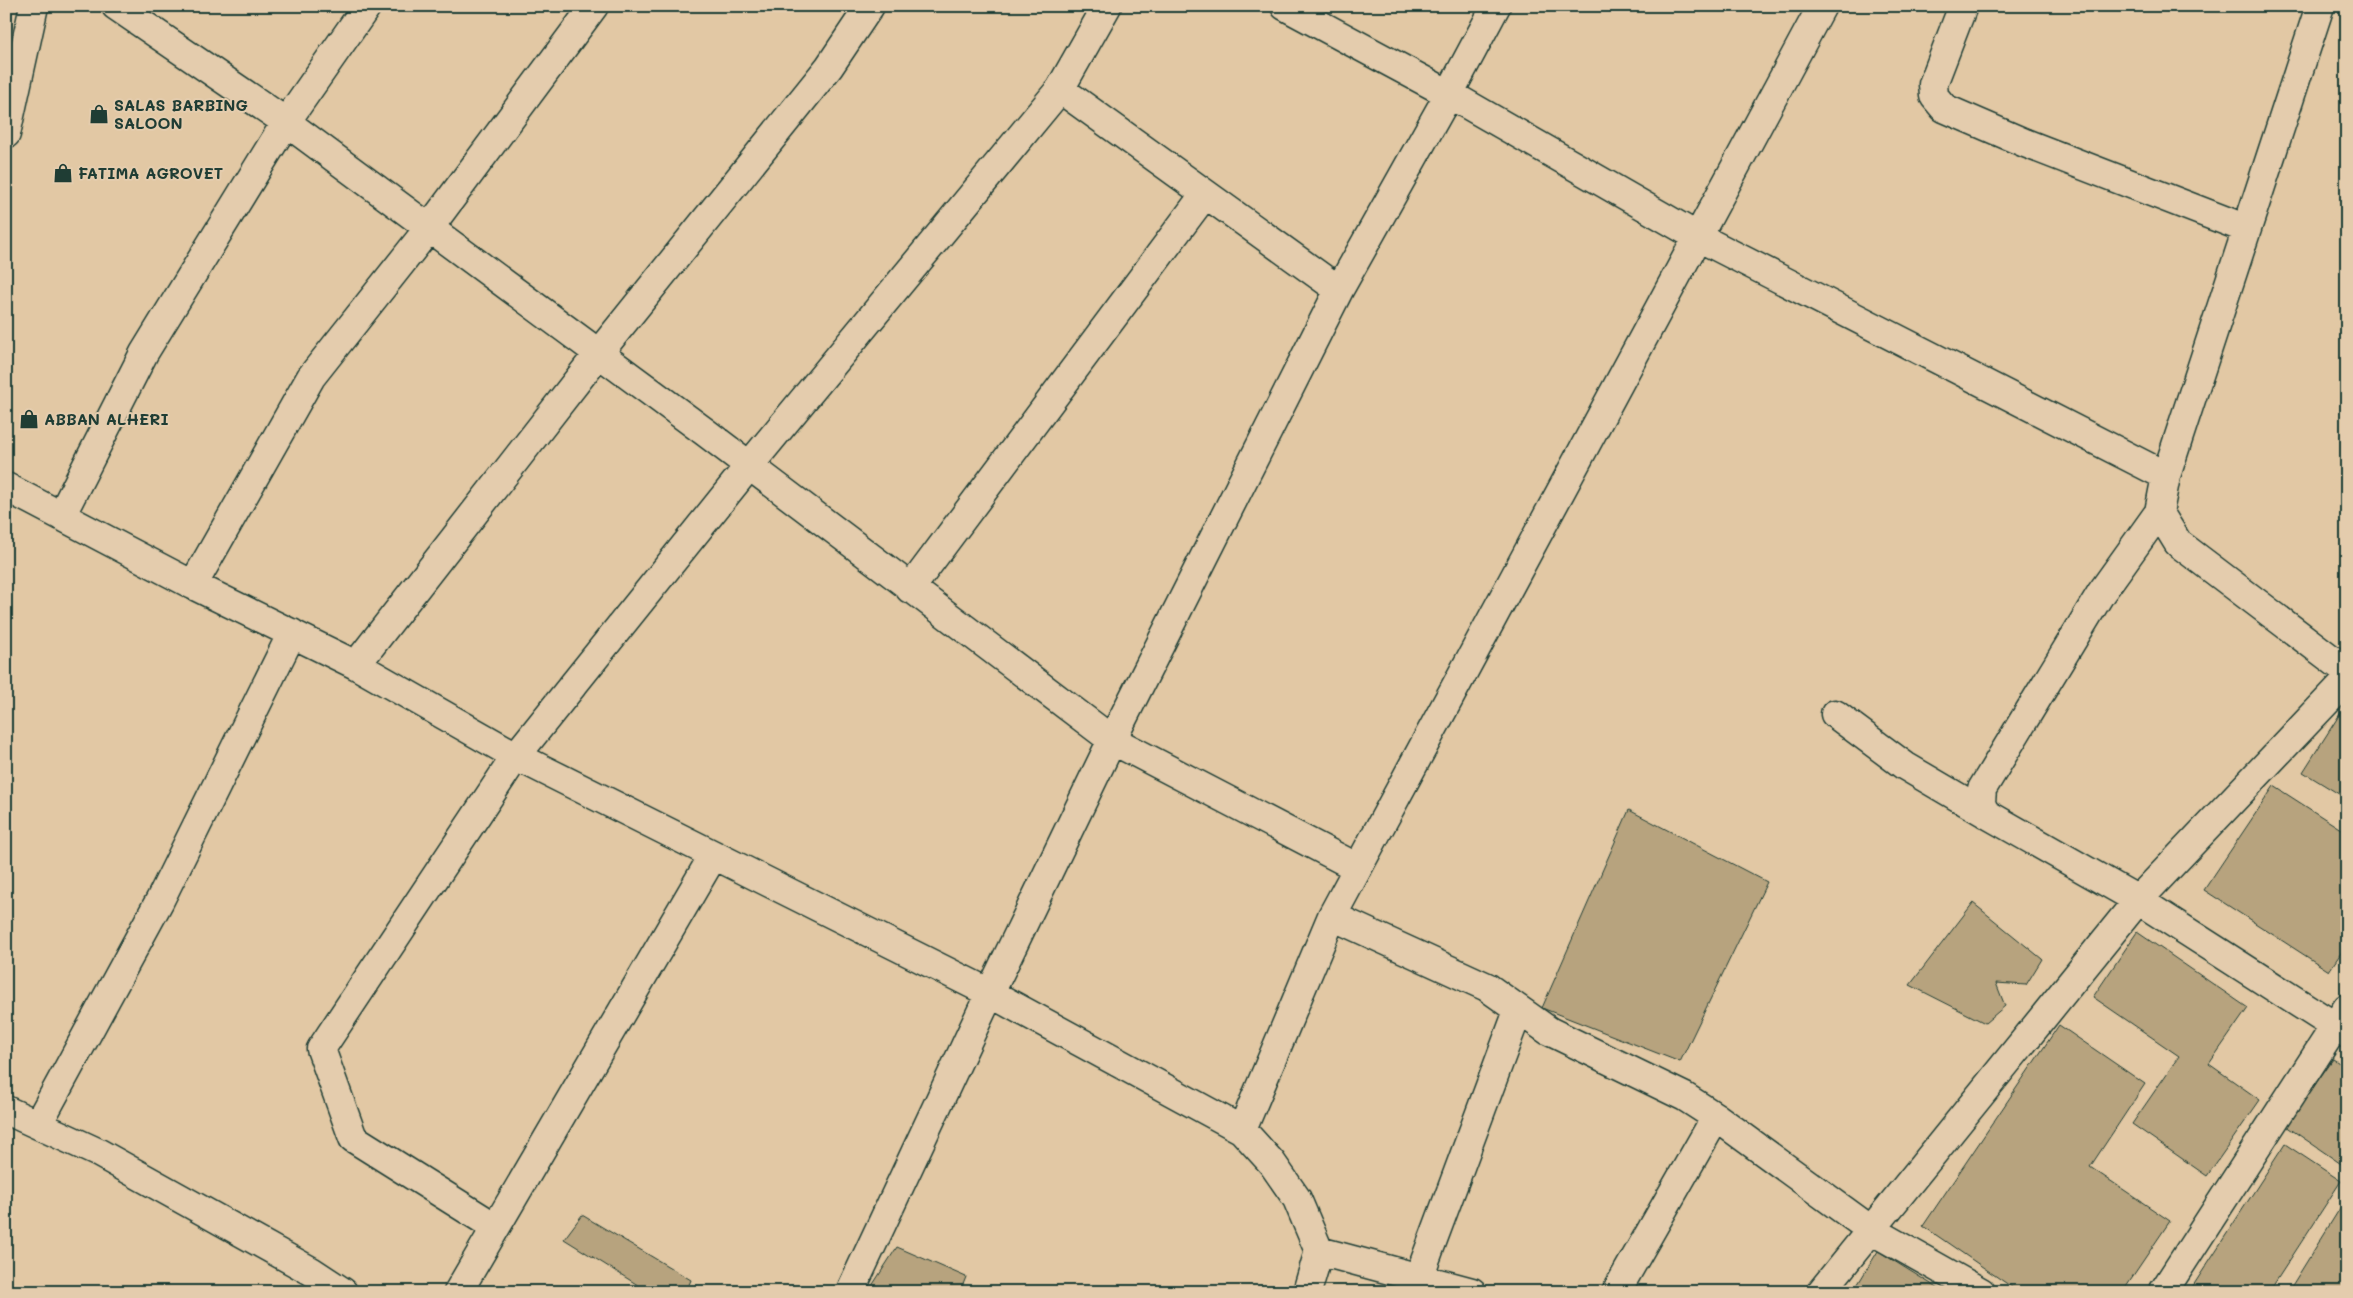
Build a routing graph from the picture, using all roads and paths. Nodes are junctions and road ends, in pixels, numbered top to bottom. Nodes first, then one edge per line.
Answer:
1 (34, 6) edge
2 (116, 6) edge
3 (367, 6) edge
4 (594, 6) edge
5 (870, 6) edge
6 (1107, 6) edge
7 (1285, 6) edge
8 (1496, 6) edge
9 (1822, 6) edge
10 (1963, 6) edge
11 (2320, 6) edge
12 (1060, 89) junction
13 (1449, 94) junction
14 (286, 122) junction
15 (6, 134) edge
16 (1205, 194) junction
17 (429, 228) junction
18 (2247, 229) junction
19 (1698, 237) junction
20 (1339, 290) junction
21 (598, 354) junction
22 (748, 467) junction
23 (2166, 476) junction
24 (6, 487) edge
25 (2159, 512) junction
26 (61, 516) junction
27 (194, 584) junction
28 (910, 588) junction
29 (292, 634) junction
30 (356, 665) junction
31 (2347, 671) edge
32 (2347, 680) edge
33 (1835, 714) dead end
34 (1112, 740) junction
35 (516, 756) junction
36 (1985, 813) junction
37 (713, 856) junction
38 (1358, 868) junction
39 (2138, 900) junction
40 (1332, 916) junction
41 (990, 992) junction
42 (1518, 1011) junction
43 (2343, 1023) edge
44 (6, 1110) edge
45 (1716, 1117) junction
46 (38, 1124) junction
47 (1242, 1130) junction
48 (495, 1227) junction
49 (1871, 1230) junction
50 (1319, 1251) junction
51 (1419, 1276) junction
52 (343, 1292) edge
53 (458, 1292) edge
54 (850, 1292) edge
55 (1307, 1292) edge
56 (1472, 1292) edge
57 (1616, 1292) edge
58 (1821, 1292) edge
59 (1981, 1292) edge
60 (2163, 1292) edge

1 - 15 street
2 - 14 street
3 - 14 street
4 - 17 street
5 - 21 street
6 - 12 street
7 - 13 street
8 - 13 street
9 - 19 street
10 - 18 street
11 - 18 street
12 - 16 street
12 - 22 street
13 - 19 street
13 - 20 street
14 - 17 street
14 - 26 street
16 - 20 street
16 - 28 street
17 - 21 street
17 - 27 street
18 - 23 street
19 - 23 street
19 - 38 street
20 - 34 street
21 - 22 street
21 - 30 street
22 - 28 street
22 - 35 street
23 - 25 street
24 - 26 street
25 - 31 street
25 - 36 street
26 - 27 street
27 - 29 street
28 - 34 street
29 - 30 street
29 - 46 street
30 - 35 street
32 - 39 street
33 - 36 street
34 - 38 street
34 - 41 street
35 - 37 street
35 - 48 street
36 - 39 street
37 - 41 street
37 - 48 street
38 - 40 street
39 - 43 street
39 - 49 street
40 - 42 street
40 - 47 street
41 - 47 street
41 - 54 street
42 - 45 street
42 - 51 street
43 - 60 street
44 - 46 street
45 - 49 street
45 - 57 street
46 - 52 street
47 - 50 street
48 - 53 street
49 - 58 street
49 - 59 street
50 - 51 street
50 - 55 street
51 - 56 street

